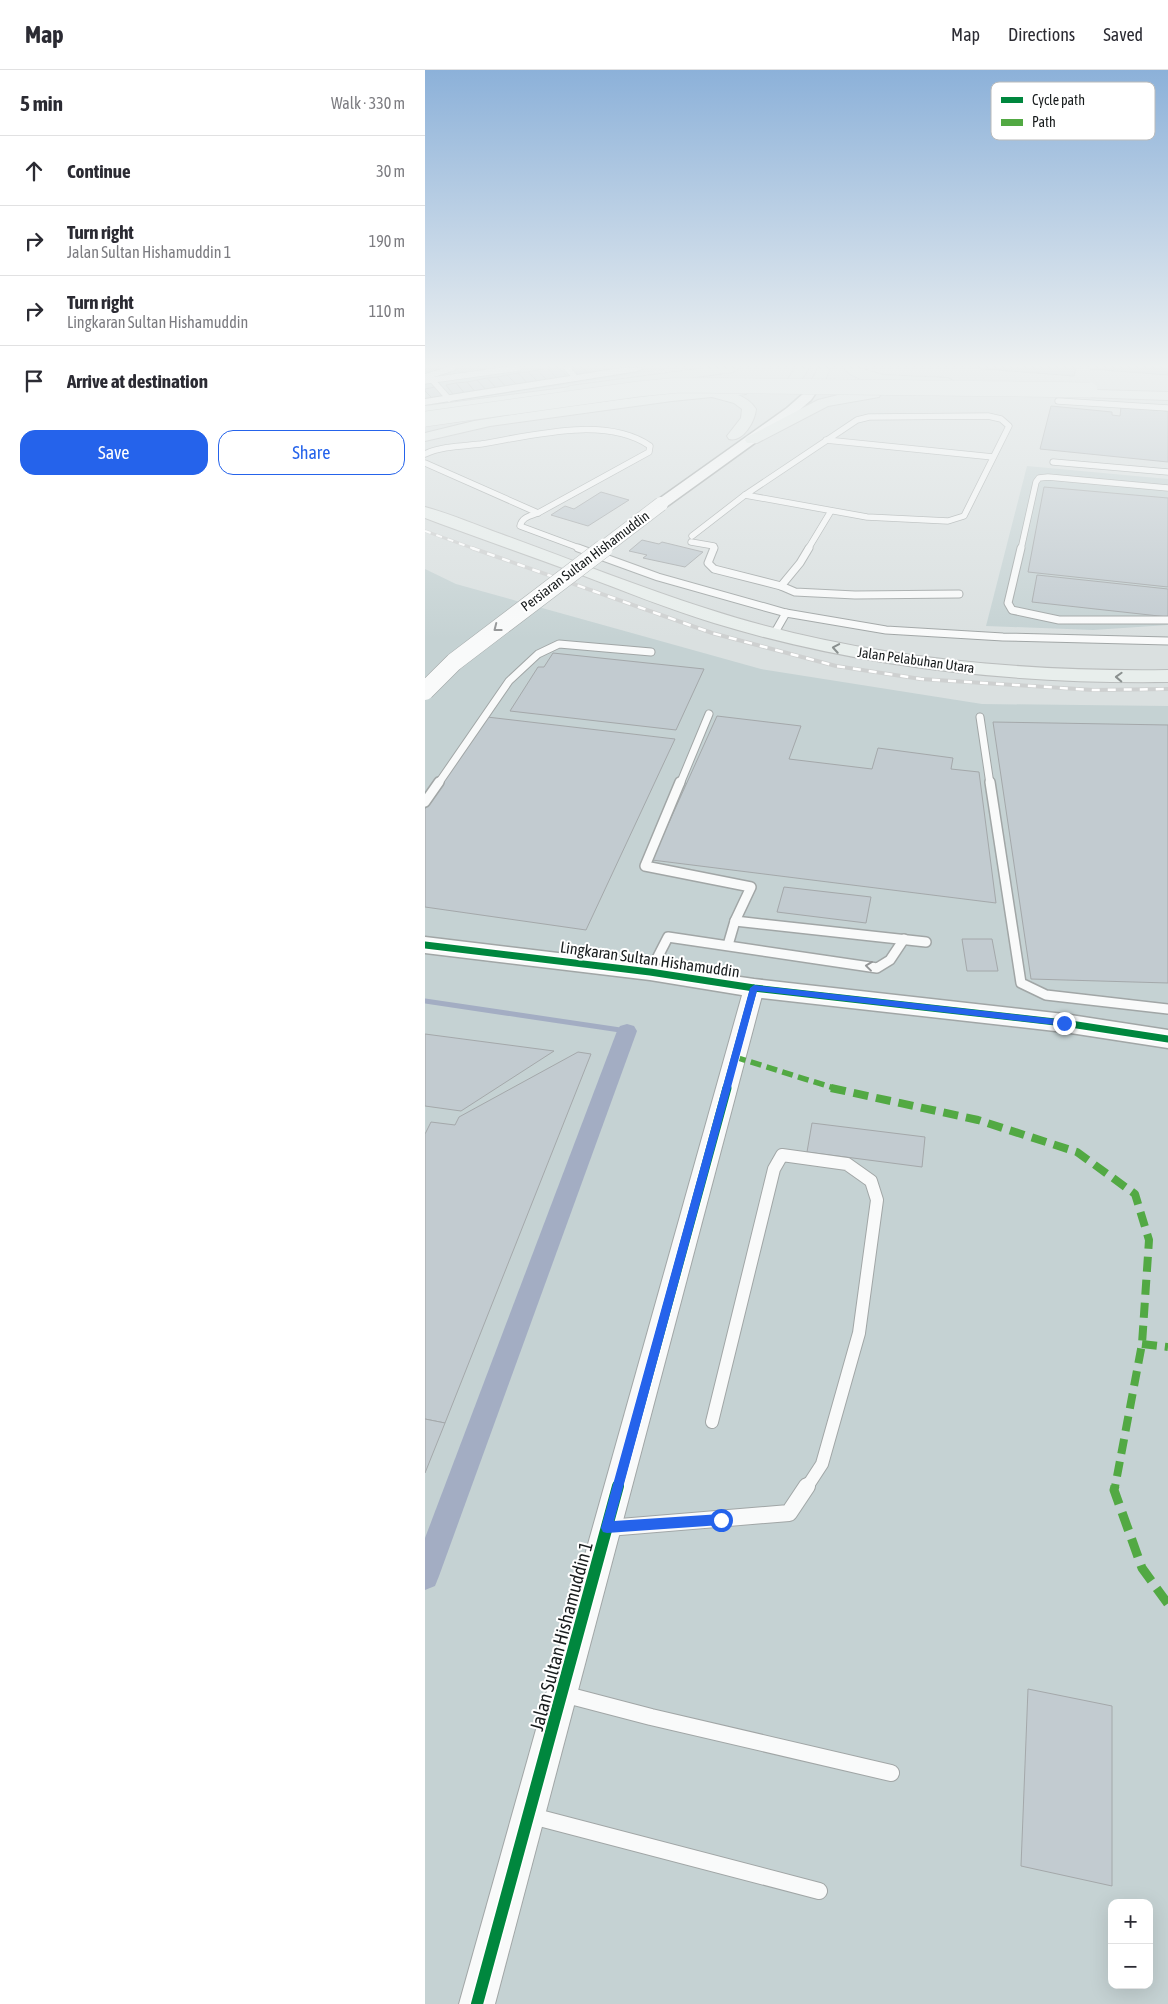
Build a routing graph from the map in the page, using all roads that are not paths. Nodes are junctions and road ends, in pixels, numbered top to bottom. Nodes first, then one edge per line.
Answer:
1 (638, 458) edge
2 (708, 458) edge
3 (724, 458) edge
4 (799, 458) edge
5 (992, 458) edge
6 (1053, 462) dead end
7 (425, 463) edge
8 (1092, 465) junction
9 (1168, 472) edge
10 (1091, 480) junction
11 (1168, 488) edge
12 (745, 495) junction
13 (656, 503) junction
14 (831, 510) junction
15 (425, 512) edge
16 (538, 513) junction
17 (425, 523) edge
18 (781, 586) junction
19 (959, 594) dead end
20 (670, 602) junction
21 (786, 613) junction
22 (1168, 620) edge
23 (774, 634) junction
24 (1168, 642) edge
25 (651, 652) dead end
26 (425, 669) edge
27 (1168, 676) edge
28 (425, 690) edge
29 (709, 714) dead end
30 (980, 717) dead end
31 (425, 802) edge
32 (735, 921) junction
33 (904, 939) junction
34 (926, 942) dead end
35 (425, 944) edge
36 (728, 945) junction
37 (651, 972) junction
38 (754, 988) junction
39 (1168, 1009) edge
40 (1168, 1040) edge
41 (711, 1422) dead end
42 (607, 1528) junction
43 (562, 1693) junction
44 (891, 1773) dead end
45 (529, 1816) junction
46 (819, 1891) dead end
47 (477, 2004) edge

1 - 16 lane
2 - 13 street, Persiaran Sultan Hishamuddin
3 - 13 street, Persiaran Sultan Hishamuddin
4 - 12 lane
5 - 14 lane
6 - 8 lane
7 - 16 lane
8 - 9 lane
8 - 10 lane
10 - 11 lane
10 - 22 lane
12 - 14 lane
12 - 18 lane
13 - 26 street, Persiaran Sultan Hishamuddin
13 -> 28 street, Persiaran Sultan Hishamuddin, bridge
14 - 18 lane
15 - 20 main road
16 - 21 lane
17 - 20 main road
18 - 19 lane
20 - 23 main road, Jalan Pelabuhan Utara
21 - 23 lane
21 - 24 lane
27 -> 23 main road, Jalan Pelabuhan Utara
25 - 31 lane
29 - 32 lane
30 - 39 lane
32 - 33 lane
32 - 36 lane
33 - 34 lane
33 -> 36 lane
35 - 37 street, Lingkaran Sultan Hishamuddin
36 - 37 lane
37 - 38 street, Lingkaran Sultan Hishamuddin
38 - 40 street, Lingkaran Sultan Hishamuddin
38 - 42 street, Jalan Sultan Hishamuddin 1
41 - 42 lane
42 - 43 street, Jalan Sultan Hishamuddin 1
43 - 44 lane
43 - 45 street, Jalan Sultan Hishamuddin 1
45 - 46 lane
45 - 47 street, Jalan Sultan Hishamuddin 1

